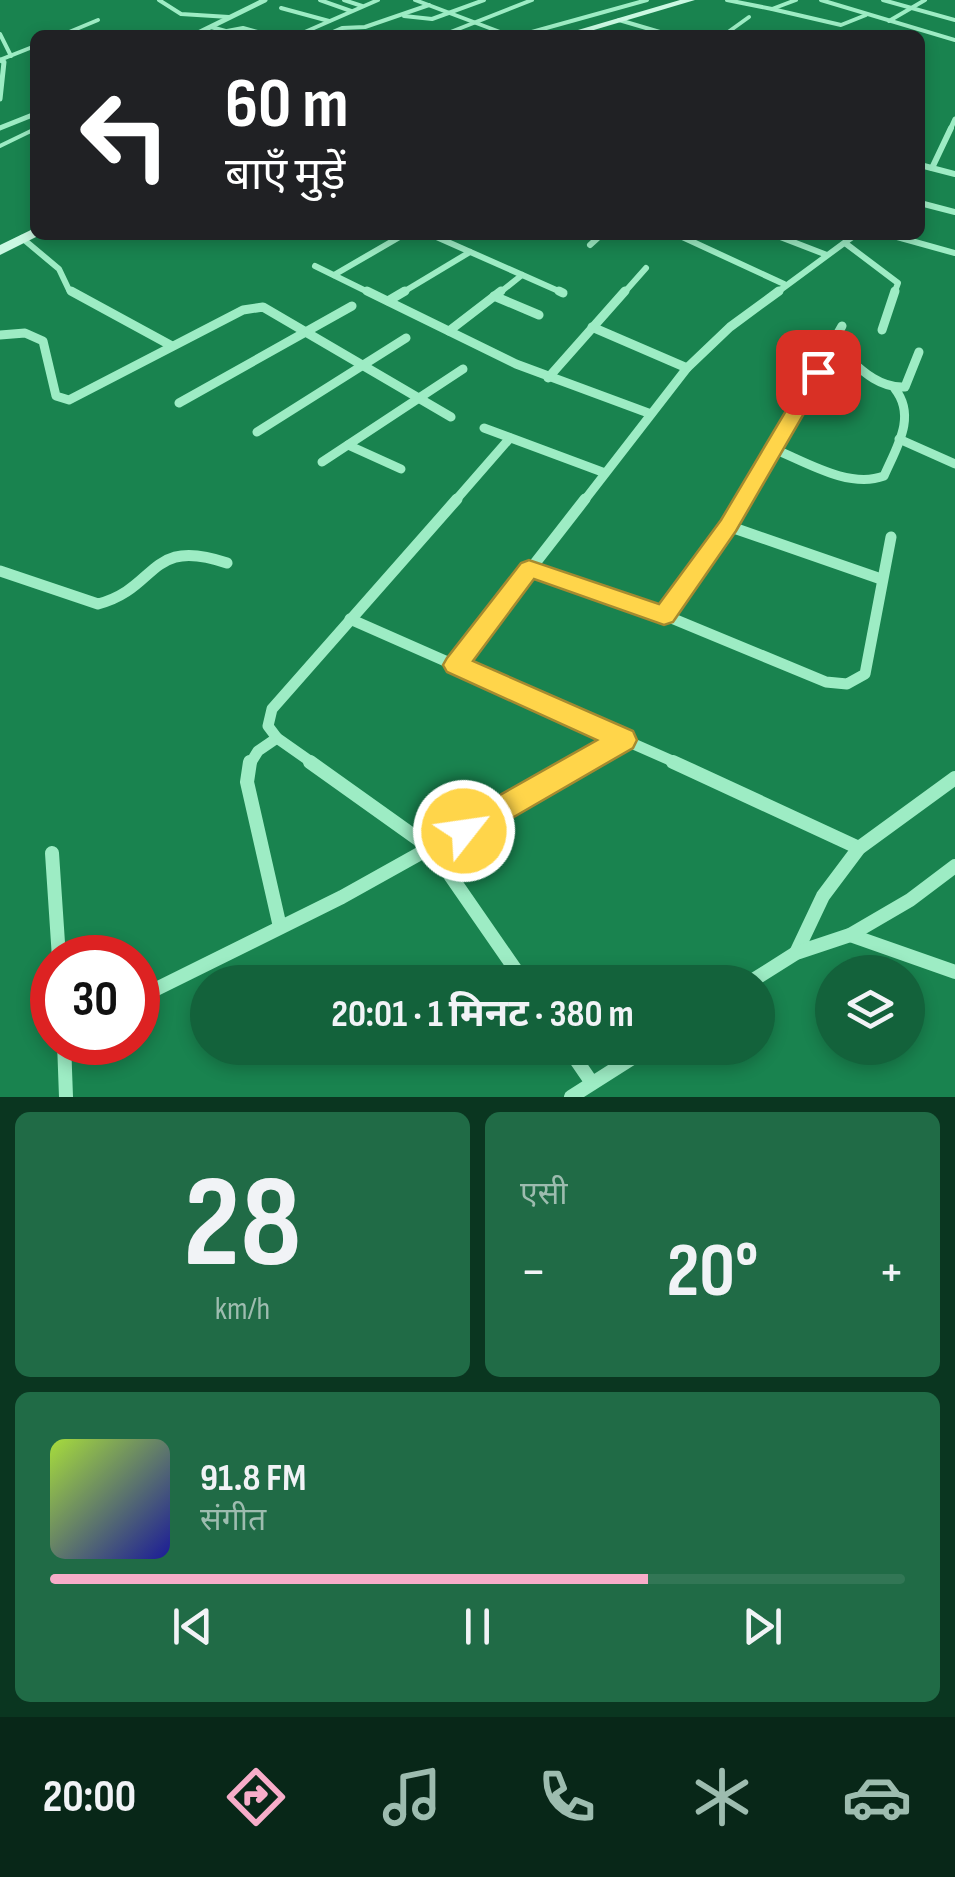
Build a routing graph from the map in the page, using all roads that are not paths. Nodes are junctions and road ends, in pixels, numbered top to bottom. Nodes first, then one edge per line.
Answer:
1 (160, 0) edge
2 (264, 0) edge
3 (320, 0) edge
4 (344, 0) edge
5 (378, 0) edge
6 (415, 0) edge
7 (484, 0) edge
8 (532, 0) edge
9 (635, 0) edge
10 (647, 0) edge
11 (690, 0) edge
12 (727, 0) edge
13 (796, 0) edge
14 (821, 0) edge
15 (883, 0) edge
16 (925, 0) edge
17 (428, 5) junction
18 (364, 6) junction
19 (282, 8) dead end
20 (658, 8) junction
21 (912, 8) junction
22 (772, 10) junction
23 (352, 11) junction
24 (449, 13) junction
25 (867, 14) junction
26 (401, 15) junction
27 (230, 17) junction
28 (749, 17) dead end
29 (98, 20) dead end
30 (618, 20) junction
31 (955, 20) edge
32 (330, 21) junction
33 (890, 21) junction
34 (476, 23) junction
35 (211, 27) junction
36 (74, 30) edge
37 (205, 30) edge
38 (224, 30) edge
39 (309, 30) edge
40 (345, 30) edge
41 (457, 30) edge
42 (495, 30) edge
43 (537, 30) edge
44 (583, 30) edge
45 (653, 30) edge
46 (731, 30) edge
47 (921, 30) edge
48 (925, 31) edge
49 (0, 34) edge
50 (955, 40) edge
51 (30, 48) edge
52 (11, 56) junction
53 (0, 60) edge
54 (0, 99) edge
55 (30, 116) edge
56 (955, 119) edge
57 (0, 128) edge
58 (30, 131) edge
59 (951, 138) edge
60 (0, 146) edge
61 (925, 166) edge
62 (932, 168) junction
63 (955, 174) edge
64 (925, 204) edge
65 (955, 212) edge
66 (28, 235) edge
67 (33, 240) edge
68 (394, 240) edge
69 (443, 240) edge
70 (596, 240) edge
71 (689, 240) edge
72 (787, 240) edge
73 (849, 240) edge
74 (908, 240) edge
75 (845, 243) junction
76 (590, 246) dead end
77 (0, 251) edge
78 (470, 252) junction
79 (955, 253) edge
80 (827, 255) junction
81 (316, 266) dead end
82 (646, 268) dead end
83 (334, 275) junction
84 (522, 275) junction
85 (784, 284) junction
86 (563, 293) dead end
87 (494, 296) junction
88 (388, 302) junction
89 (352, 306) dead end
90 (538, 315) dead end
91 (842, 326) dead end
92 (592, 327) junction
93 (882, 330) dead end
94 (449, 331) junction
95 (306, 332) junction
96 (0, 335) edge
97 (406, 338) dead end
98 (834, 345) junction
99 (172, 346) junction
100 (919, 352) dead end
101 (364, 366) junction
102 (687, 368) junction
103 (462, 369) dead end
104 (548, 378) junction
105 (895, 389) junction
106 (420, 398) junction
107 (179, 403) dead end
108 (651, 414) junction
109 (451, 417) dead end
110 (484, 428) dead end
111 (257, 432) dead end
112 (510, 438) junction
113 (899, 439) junction
114 (348, 446) junction
115 (774, 449) junction
116 (322, 462) dead end
117 (955, 464) edge
118 (401, 469) dead end
119 (604, 473) junction
120 (728, 526) junction
121 (891, 537) dead end
122 (228, 563) dead end
123 (529, 569) junction
124 (0, 571) edge
125 (882, 578) junction
126 (664, 615) junction
127 (350, 619) junction
128 (456, 665) junction
129 (277, 738) junction
130 (623, 740) junction
131 (955, 778) edge
132 (859, 848) junction
133 (432, 849) junction
134 (52, 853) dead end
135 (955, 866) edge
136 (280, 927) junction
137 (57, 935) edge
138 (850, 935) junction
139 (796, 953) junction
140 (512, 965) edge
141 (775, 966) edge
142 (955, 972) edge
143 (160, 987) edge
144 (65, 1065) edge
145 (580, 1065) edge
146 (621, 1065) edge
147 (592, 1083) junction
148 (66, 1097) edge
149 (571, 1097) edge

1 - 27 lane
2 - 27 street
3 - 23 lane
4 - 18 lane
5 - 18 lane
6 - 17 lane
7 - 24 lane
8 - 34 lane
9 - 10 lane
9 - 20 lane
9 - 43 lane
11 - 20 street
12 - 22 lane
13 - 22 lane
14 - 25 lane
15 - 21 lane
16 - 21 lane
17 - 24 lane
17 - 26 lane
18 - 23 lane
19 - 32 lane
20 - 30 street
21 - 31 lane
21 - 33 lane
22 - 25 lane
23 - 32 lane
24 - 26 lane
24 - 34 lane
25 - 33 lane
26 - 40 lane
27 - 35 street
28 - 46 lane
29 - 36 lane
30 - 44 street
30 - 45 lane
32 - 39 lane
33 - 47 lane
34 - 41 lane
34 - 42 lane
35 - 37 street
35 - 38 lane
48 - 50 lane
49 - 52 lane
51 - 52 lane
52 - 53 lane
53 - 54 street
55 - 57 street
56 - 59 street
58 - 60 lane
59 - 62 street
61 - 62 street
62 - 63 street
64 - 65 street
66 - 77 street
67 - 99 street
68 - 83 street
69 - 78 street
70 - 76 street
71 - 85 street
72 - 80 street
73 - 75 street
74 - 79 street
75 - 80 street
75 - 93 street
78 - 84 street
78 - 88 street
80 - 85 street
81 - 83 street
82 - 92 street
83 - 88 street
84 - 86 street
84 - 87 street
85 - 102 street
87 - 90 street
87 - 94 street
88 - 94 street
89 - 95 street
91 - 98 street
92 - 102 street
92 - 104 street
94 - 104 street
95 - 99 street
95 - 101 street
95 - 107 street
96 - 99 street
97 - 101 street
98 - 105 street
98 - 115 street
100 - 105 street
101 - 106 street
101 - 111 street
102 - 108 street
103 - 106 street
104 - 108 street
105 - 113 street
106 - 109 street
106 - 114 street
108 - 119 street
110 - 112 street
112 - 119 street
112 - 127 street
113 - 115 street
113 - 117 street
114 - 116 street
114 - 118 street
115 - 120 street
119 - 123 street
120 - 125 street
120 - 126 street
121 - 125 street
122 - 124 street
123 - 126 street
123 - 128 street
125 - 126 street
127 - 128 street
127 - 129 street
128 - 130 street
129 - 133 street
129 - 136 street
130 - 132 street
130 - 133 street
131 - 132 street
132 - 139 street
133 - 136 street
133 - 140 street
134 - 137 street
135 - 138 street
136 - 143 street
138 - 139 street
138 - 142 street
139 - 141 street
144 - 148 street
145 - 147 street
146 - 147 street
147 - 149 street

